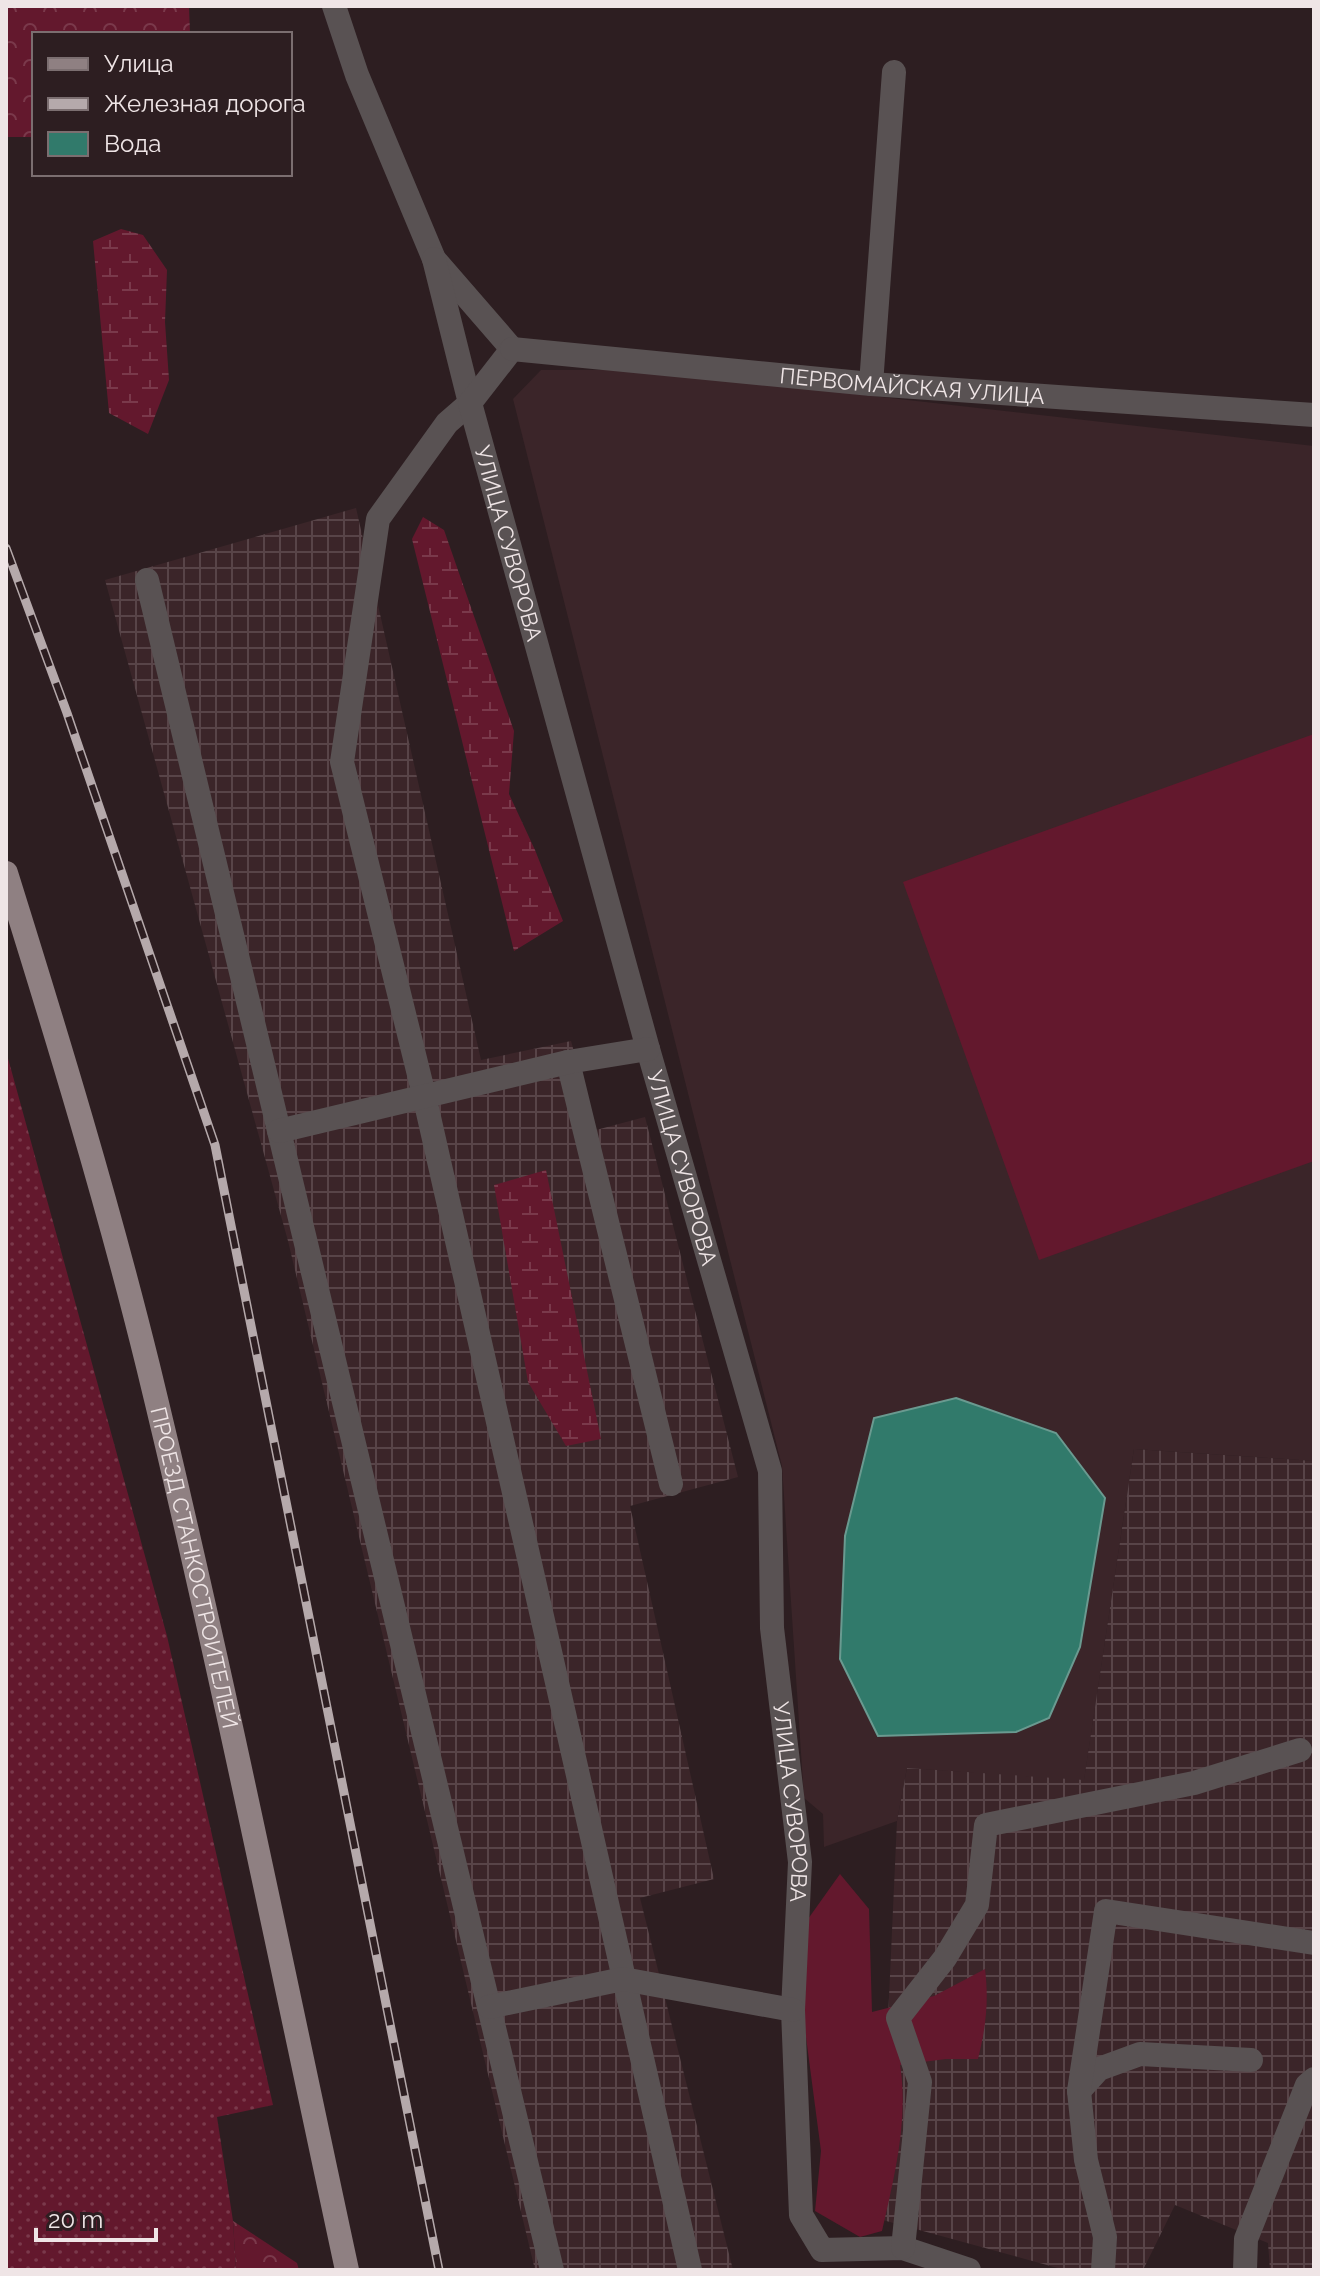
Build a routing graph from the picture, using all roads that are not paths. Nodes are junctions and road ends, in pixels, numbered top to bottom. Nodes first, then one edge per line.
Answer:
1 (334, 6) edge
2 (894, 72) dead end
3 (434, 259) junction
4 (512, 349) junction
5 (871, 384) junction
6 (470, 403) junction
7 (1314, 415) edge
8 (147, 580) dead end
9 (6, 873) edge
10 (648, 1049) junction
11 (568, 1062) junction
12 (424, 1095) junction
13 (279, 1131) junction
14 (671, 1484) dead end
15 (1300, 1750) dead end
16 (1314, 1943) edge
17 (623, 1979) junction
18 (489, 2007) junction
19 (793, 2010) junction
20 (1251, 2060) dead end
21 (1314, 2079) edge
22 (1079, 2091) junction
23 (903, 2248) junction
24 (347, 2270) edge
25 (552, 2270) edge
26 (690, 2270) edge
27 (969, 2270) edge
28 (1103, 2270) edge
29 (1245, 2270) edge

1 - 3 street
2 - 5 street
3 - 4 street
3 - 6 street, УЛИЦА СУВОРОВА
4 - 5 street, ПЕРВОМАЙСКАЯ УЛИЦА
4 - 6 street
5 - 7 street, ПЕРВОМАЙСКАЯ УЛИЦА
6 - 10 street, УЛИЦА СУВОРОВА
6 - 12 street
8 - 13 street
9 - 24 main road, ПРОЕЗД СТАНКОСТРОИТЕЛЕЙ
10 - 11 street
10 - 19 street, УЛИЦА СУВОРОВА
11 - 12 street
11 - 14 street
12 - 13 street
12 - 17 street
13 - 18 street
15 - 23 street
16 - 22 street
17 - 18 street
17 - 19 street
17 - 26 street
18 - 25 street
19 - 23 street, УЛИЦА СУВОРОВА
20 - 22 street
21 - 29 street
22 - 28 street
23 - 27 street, УЛИЦА СУВОРОВА

